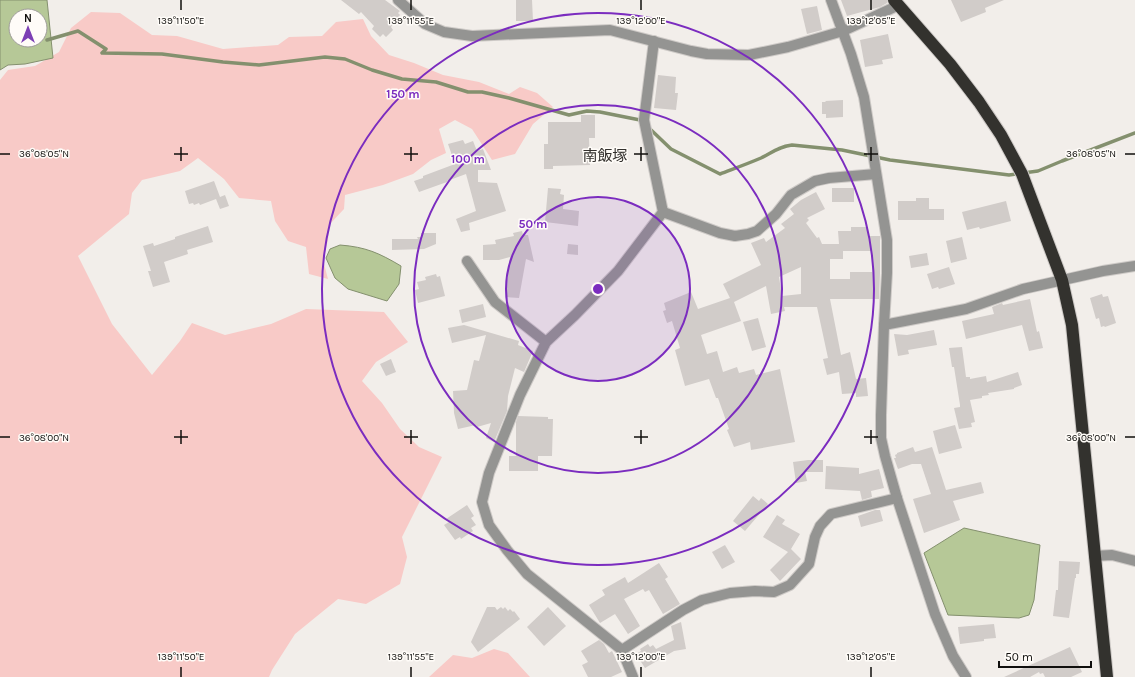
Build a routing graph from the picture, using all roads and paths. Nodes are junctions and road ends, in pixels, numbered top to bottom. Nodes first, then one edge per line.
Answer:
1 (398, 0) edge
2 (831, 0) edge
3 (897, 3) edge
4 (843, 31) junction
5 (654, 40) junction
6 (876, 174) junction
7 (663, 212) junction
8 (467, 261) dead end
9 (1135, 266) edge
10 (1062, 280) junction
11 (884, 325) junction
12 (546, 342) junction
13 (897, 498) junction
14 (1094, 556) junction
15 (1135, 561) edge
16 (622, 650) junction
17 (633, 677) edge
18 (966, 677) edge
19 (1106, 677) edge

1 - 5 street
2 - 4 street
3 - 4 street
3 - 10 highway
4 - 5 street
4 - 6 street
5 - 7 street
6 - 7 street
6 - 11 street
7 - 12 street
8 - 12 street
9 - 10 street
10 - 11 street
10 - 14 highway
11 - 13 street
12 - 16 street
13 - 16 street
13 - 18 street
14 - 15 street
14 - 19 highway
16 - 17 street

